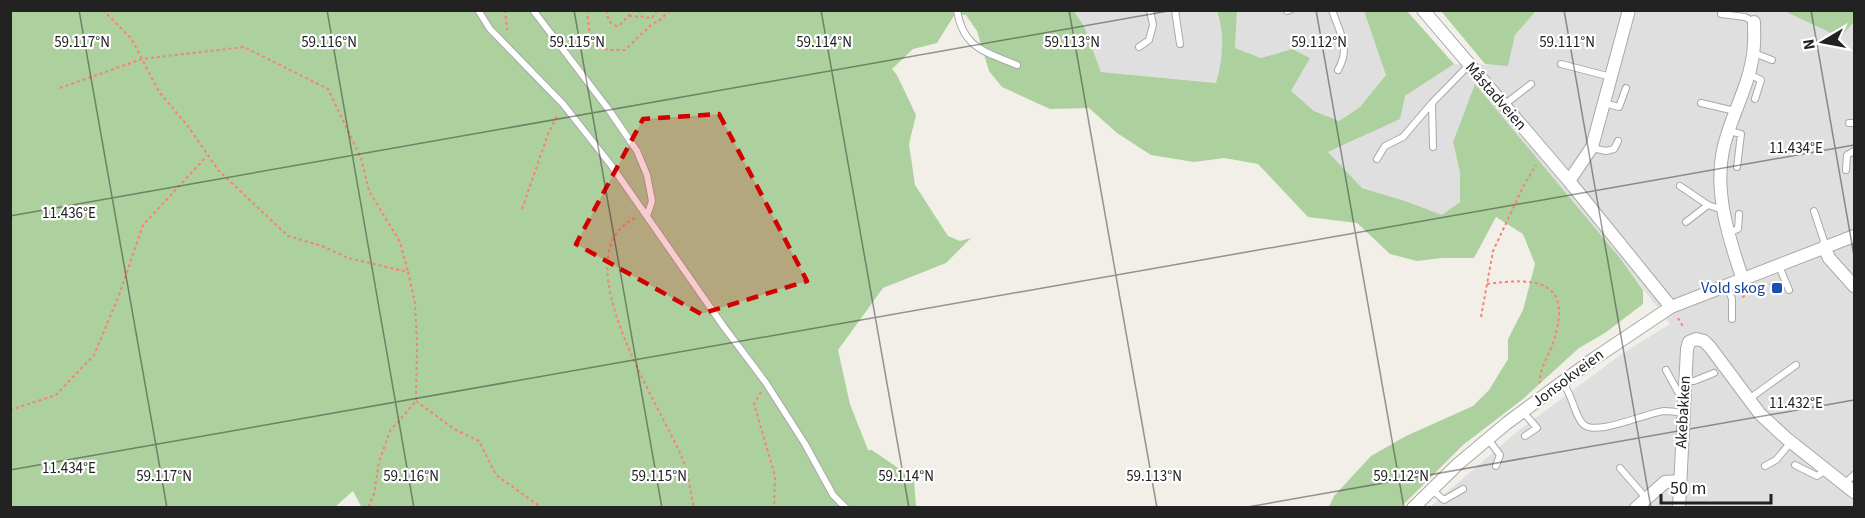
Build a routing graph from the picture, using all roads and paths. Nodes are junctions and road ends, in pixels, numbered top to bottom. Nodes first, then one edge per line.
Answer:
1 (103, 10) edge
2 (478, 10) edge
3 (533, 10) edge
4 (587, 10) edge
5 (607, 10) edge
6 (634, 10) edge
7 (639, 10) edge
8 (657, 10) edge
9 (670, 10) edge
10 (957, 10) edge
11 (1150, 10) edge
12 (1175, 10) edge
13 (1332, 10) edge
14 (1423, 10) edge
15 (1629, 10) edge
16 (1720, 14) dead end
17 (629, 16) junction
18 (642, 18) junction
19 (1754, 22) joint
20 (1180, 44) dead end
21 (1139, 47) dead end
22 (1754, 53) junction
23 (142, 59) junction
24 (1772, 60) dead end
25 (1561, 64) dead end
26 (1017, 65) dead end
27 (1470, 65) junction
28 (1338, 70) dead end
29 (1749, 73) junction
30 (1612, 77) junction
31 (1531, 84) dead end
32 (60, 88) dead end
33 (1626, 88) dead end
34 (1755, 99) dead end
35 (1432, 103) junction
36 (1604, 103) junction
37 (1701, 103) dead end
38 (563, 104) junction
39 (1504, 105) junction
40 (1735, 111) junction
41 (1729, 130) junction
42 (1618, 141) dead end
43 (1433, 147) dead end
44 (1592, 147) junction
45 (1854, 151) edge
46 (1546, 154) junction
47 (208, 155) junction
48 (1377, 159) dead end
49 (1737, 167) dead end
50 (1846, 170) dead end
51 (1569, 181) junction
52 (1680, 186) dead end
53 (1708, 205) junction
54 (522, 208) dead end
55 (1724, 210) junction
56 (1814, 211) dead end
57 (1739, 214) dead end
58 (647, 216) junction
59 (1686, 222) dead end
60 (1728, 233) junction
61 (1854, 236) edge
62 (1825, 247) junction
63 (1782, 271) junction
64 (408, 272) junction
65 (1743, 280) junction
66 (1487, 284) junction
67 (1727, 286) junction
68 (1854, 286) edge
69 (1789, 290) dead end
70 (1732, 299) junction
71 (1676, 313) junction
72 (1481, 317) dead end
73 (1732, 319) dead end
74 (1796, 365) dead end
75 (1666, 370) dead end
76 (1714, 373) dead end
77 (1685, 381) junction
78 (1562, 382) junction
79 (766, 383) junction
80 (1542, 398) junction
81 (1684, 398) junction
82 (1749, 399) junction
83 (416, 401) junction
84 (10, 410) edge
85 (1523, 412) junction
86 (1683, 413) junction
87 (1525, 436) dead end
88 (1488, 439) junction
89 (1792, 442) junction
90 (1795, 465) dead end
91 (1496, 466) dead end
92 (1765, 466) dead end
93 (1620, 468) dead end
94 (1827, 470) junction
95 (1854, 475) edge
96 (1680, 481) junction
97 (1849, 488) edge
98 (1432, 489) junction
99 (1463, 489) dead end
100 (1646, 498) junction
101 (1444, 500) junction
102 (368, 507) edge
103 (542, 507) edge
104 (694, 507) edge
105 (774, 507) edge
106 (846, 507) edge
107 (1413, 507) edge
108 (1440, 507) edge
109 (1636, 507) edge
110 (1679, 507) edge

1 - 23 path
2 - 38 lane
3 - 58 lane
4 - 9 path
5 - 17 path
6 - 17 path
7 - 18 path
8 - 18 path
10 - 26 lane
11 - 21 lane
12 - 20 lane
13 - 28 lane
14 - 27 street, Måstadveien
15 - 30 street
16 - 19 lane
17 - 18 path
19 - 22 street
22 - 24 lane
22 - 29 street
23 - 32 path
23 - 47 path
23 - 64 path
25 - 30 lane
27 - 35 lane
27 - 39 street, Måstadveien
29 - 34 lane
29 - 40 street
30 - 36 street
31 - 39 lane
33 - 36 lane
35 - 43 lane
35 - 48 lane
36 - 44 street
37 - 40 lane
38 - 54 path
38 - 58 lane
39 - 46 street, Måstadveien
40 - 41 street
41 - 49 lane
41 - 55 street
42 - 44 lane
44 - 51 street
45 - 50 lane
46 - 51 street, Måstadveien
46 - 66 path
47 - 64 path
47 - 84 path
51 - 71 street, Måstadveien
52 - 53 lane
53 - 55 lane
53 - 59 lane
55 - 60 street
56 - 62 lane
57 - 60 lane
58 - 79 lane
58 - 104 path
60 - 65 street
61 - 62 street, Jonsokveien
62 - 63 street, Jonsokveien
62 - 68 street
63 - 65 street, Jonsokveien
63 - 69 lane
63 - 70 path
64 - 83 path
65 - 67 street, Jonsokveien
66 - 72 path
66 - 80 path
67 - 70 lane
67 - 71 street, Jonsokveien
70 - 73 lane
71 - 78 street, Jonsokveien
74 - 82 lane
75 - 81 lane
76 - 77 lane
77 - 81 street, Akebakken
77 - 82 street, Akebakken
78 - 80 street, Jonsokveien
78 - 86 lane
79 - 105 path
79 - 106 lane
80 - 85 street, Jonsokveien
81 - 86 street, Akebakken
82 - 89 street
83 - 102 path
83 - 103 path
85 - 87 lane
85 - 88 street, Jonsokveien
86 - 96 street, Akebakken
88 - 91 lane
88 - 98 street, Jonsokveien
89 - 92 lane
89 - 94 street
90 - 94 lane
93 - 100 lane
94 - 97 street
95 - 97 lane
96 - 100 street
96 - 110 street, Akebakken
98 - 101 lane
98 - 107 street, Jonsokveien
99 - 101 lane
100 - 109 street
101 - 108 lane

